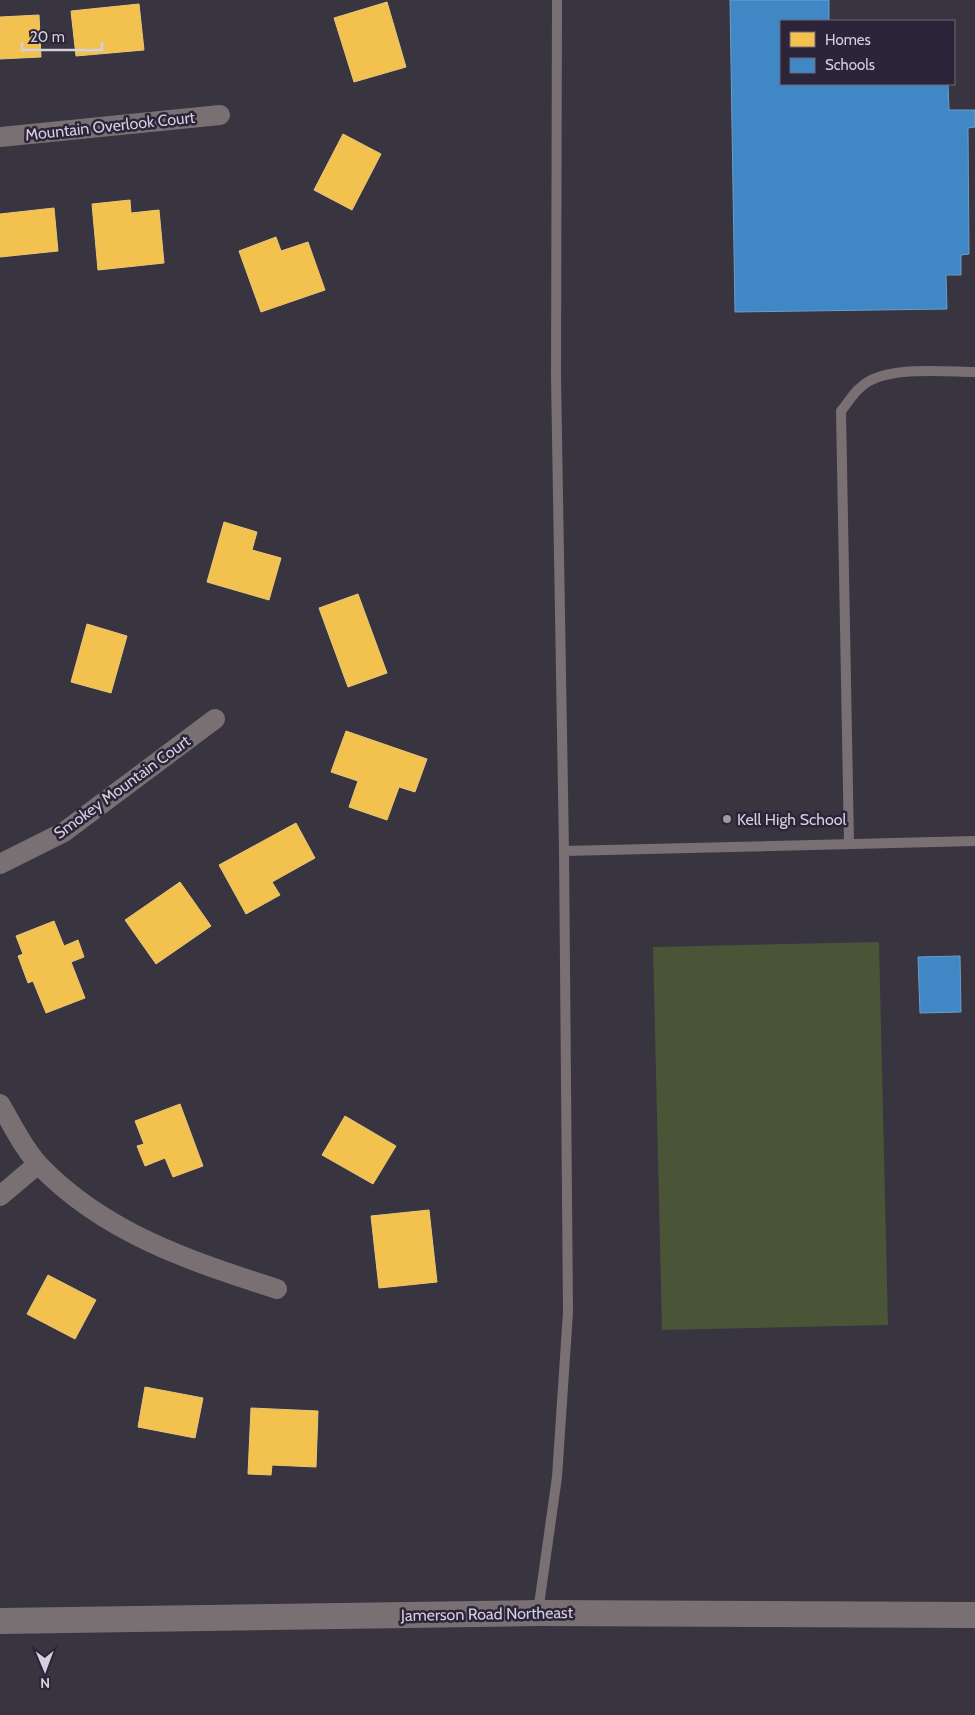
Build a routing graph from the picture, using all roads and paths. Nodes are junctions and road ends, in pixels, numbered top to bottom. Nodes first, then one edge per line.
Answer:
1 (557, 0) edge
2 (220, 115) dead end
3 (0, 137) edge
4 (975, 372) edge
5 (215, 719) dead end
6 (975, 841) edge
7 (849, 843) junction
8 (564, 851) junction
9 (0, 864) edge
10 (0, 1104) edge
11 (38, 1164) junction
12 (0, 1196) edge
13 (277, 1289) dead end
14 (538, 1614) junction
15 (975, 1615) edge
16 (0, 1621) edge

1 - 8 lane
2 - 3 street, Mountain Overlook Court
4 - 7 lane
5 - 9 street, Smokey Mountain Court
6 - 7 lane
7 - 8 lane
8 - 14 lane
10 - 11 street
11 - 12 street
11 - 13 street
14 - 15 street, Jamerson Road Northeast
14 - 16 street, Jamerson Road Northeast

